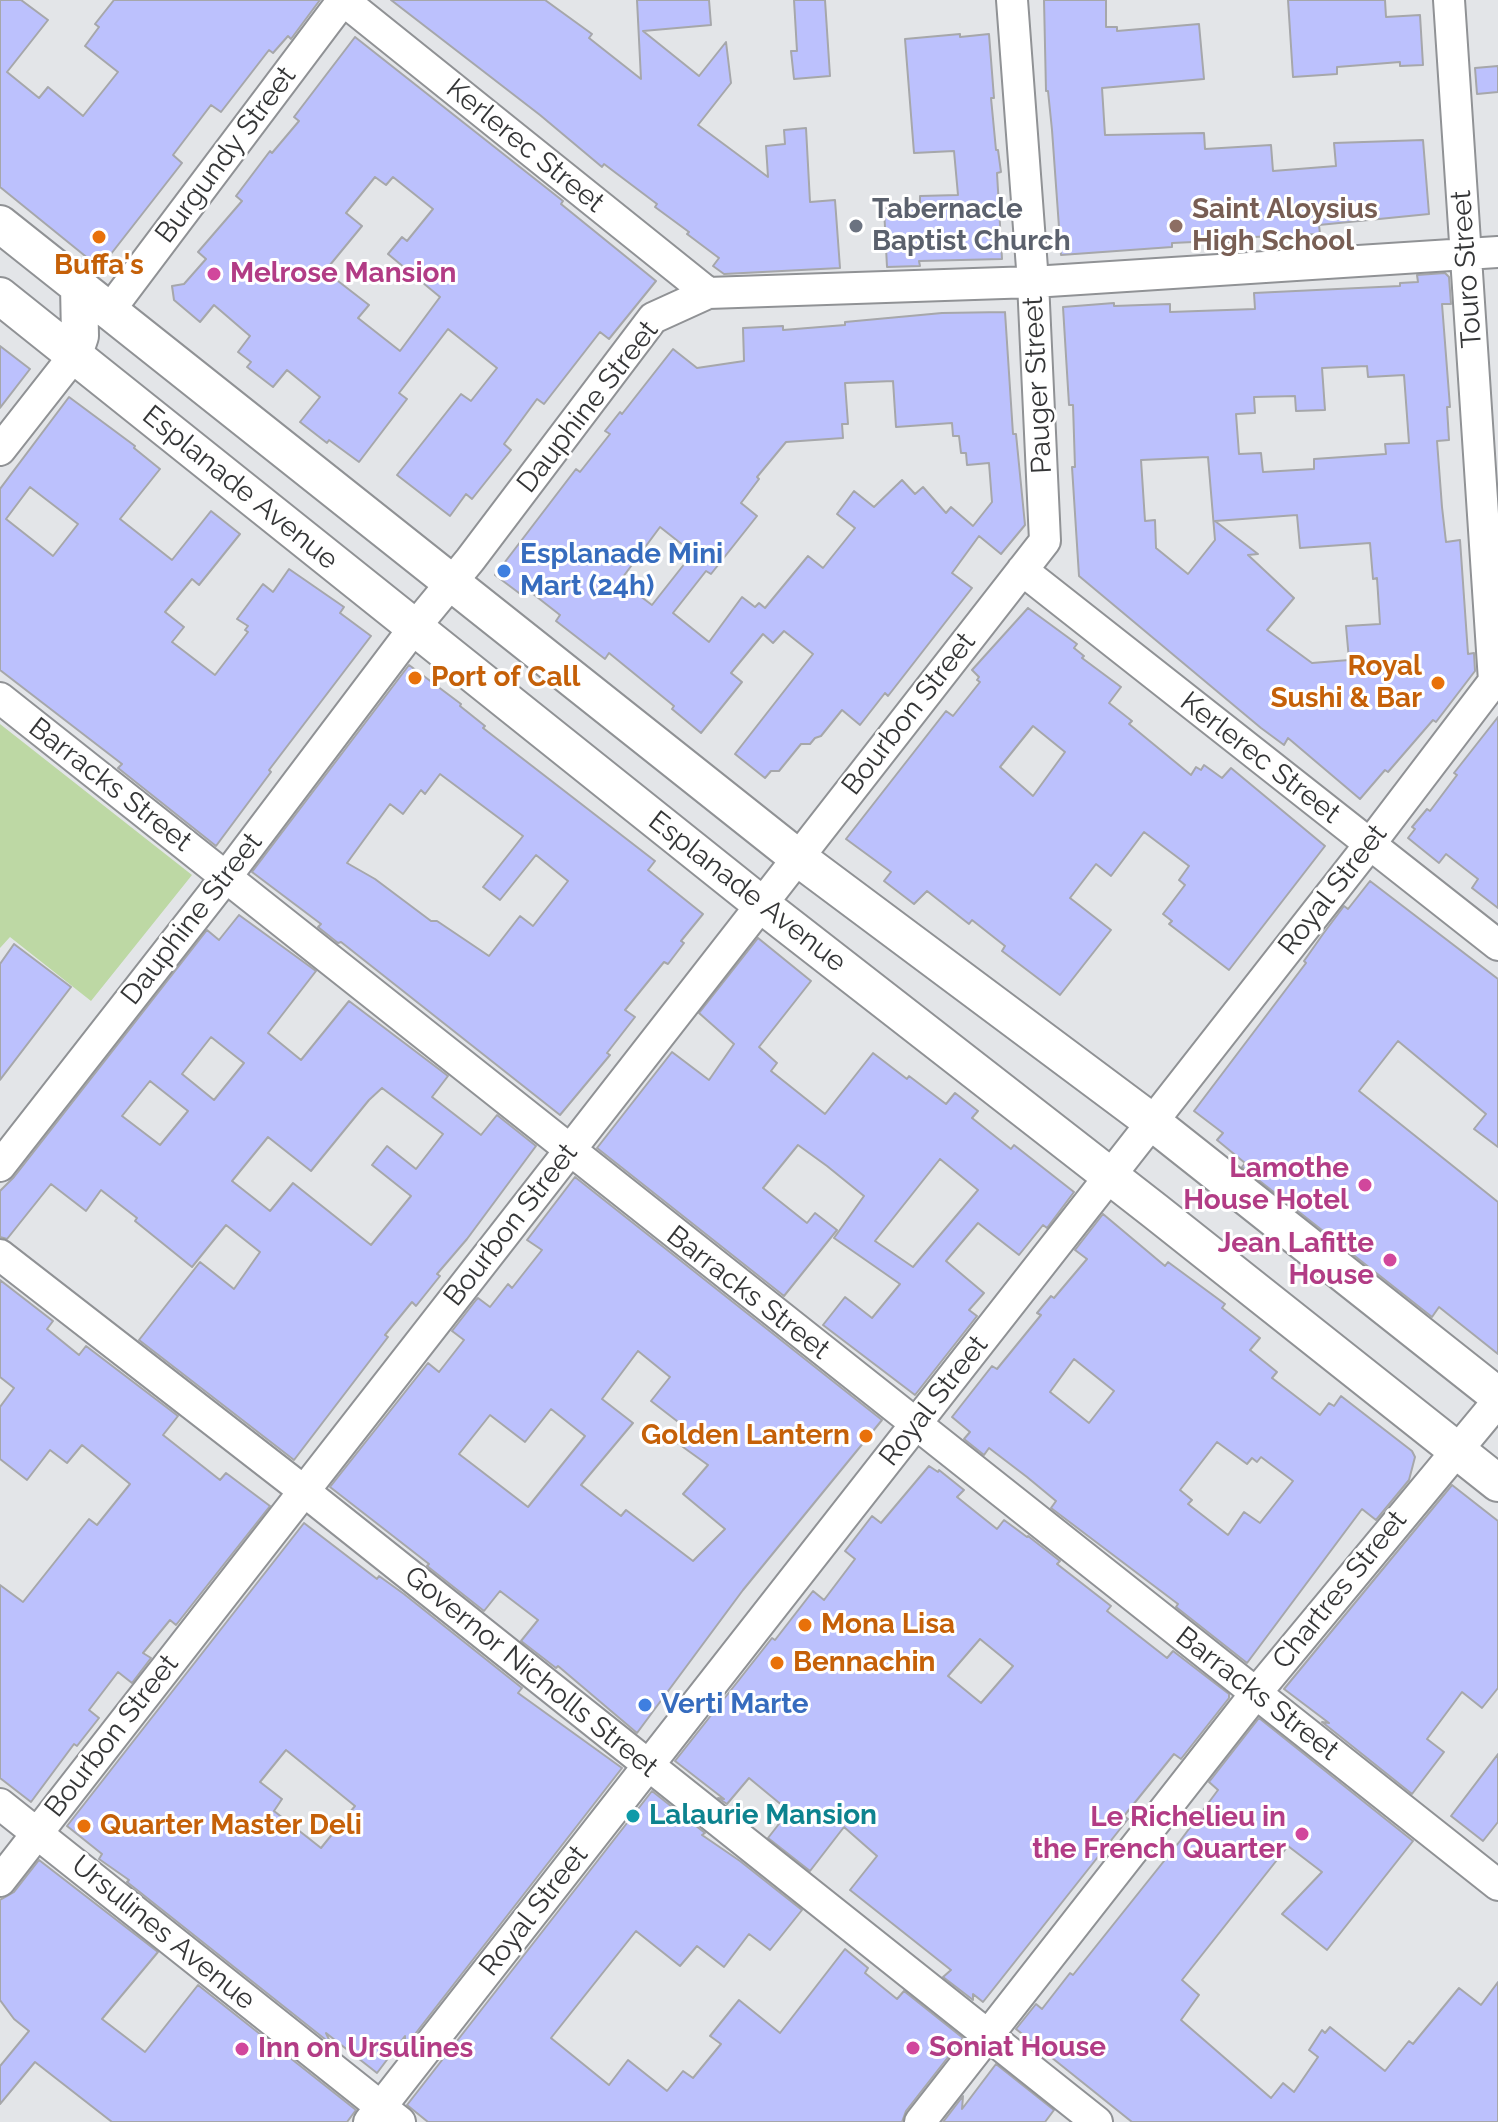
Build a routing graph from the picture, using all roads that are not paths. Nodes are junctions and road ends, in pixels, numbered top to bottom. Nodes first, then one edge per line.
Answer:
1 (343, 0) edge
2 (1012, 0) edge
3 (1449, 0) edge
4 (0, 224) edge
5 (1498, 252) edge
6 (1467, 254) junction
7 (1033, 282) junction
8 (79, 286) junction
9 (708, 293) junction
10 (0, 296) edge
11 (109, 311) junction
12 (73, 357) junction
13 (111, 383) junction
14 (0, 450) edge
15 (1022, 570) junction
16 (452, 582) junction
17 (414, 628) junction
18 (1496, 681) edge
19 (0, 698) edge
20 (1370, 844) junction
21 (797, 857) junction
22 (226, 877) junction
23 (762, 905) junction
24 (1498, 945) edge
25 (1152, 1122) junction
26 (568, 1151) junction
27 (0, 1166) edge
28 (1110, 1176) junction
29 (0, 1255) edge
30 (1498, 1398) edge
31 (915, 1425) junction
32 (1456, 1449) junction
33 (1498, 1483) edge
34 (304, 1491) junction
35 (1256, 1693) junction
36 (648, 1766) junction
37 (0, 1804) edge
38 (37, 1833) junction
39 (0, 1881) edge
40 (1498, 1885) edge
41 (987, 2036) junction
42 (383, 2117) edge
43 (920, 2122) edge
44 (1097, 2122) edge

1 - 9 street, Kerlerec Street
1 - 11 street, Burgundy Street
2 - 7 street, Pauger Street
3 - 6 street, Touro Street
4 - 8 street, Esplanade Avenue
5 - 6 street, Dauphine Street
6 - 7 street, Dauphine Street
6 - 18 street, Touro Street
7 - 9 street, Dauphine Street
7 - 15 street, Pauger Street
8 - 11 street, Esplanade Avenue
8 - 12 street
9 - 16 street, Dauphine Street
10 - 12 street, Esplanade Avenue
11 - 13 street
11 - 16 street, Esplanade Avenue
12 - 13 street, Esplanade Avenue
12 - 14 street
13 - 17 street, Esplanade Avenue
15 - 20 street, Kerlerec Street
15 - 21 street, Bourbon Street
16 - 17 street, Dauphine Street
16 - 21 street, Esplanade Avenue
17 - 22 street, Dauphine Street
17 - 23 street, Esplanade Avenue
18 - 20 street, Royal Street
19 - 22 street, Barracks Street
20 - 24 street, Kerlerec Street
20 - 25 street, Royal Street
21 - 23 street, Bourbon Street
21 - 25 street, Esplanade Avenue
22 - 26 street, Barracks Street
22 - 27 street, Dauphine Street
23 - 26 street, Bourbon Street
23 - 28 street, Esplanade Avenue
25 - 28 street, Royal Street
25 - 30 street, Esplanade Avenue
26 - 31 street, Barracks Street
26 - 34 street, Bourbon Street
28 - 31 street, Royal Street
28 - 32 street, Esplanade Avenue
29 - 34 street, Governor Nicholls Street
30 - 32 street, Chartres Street
31 - 35 street, Barracks Street
31 - 36 street, Royal Street
32 - 33 street, Esplanade Avenue
32 - 35 street, Chartres Street
34 - 36 street, Governor Nicholls Street
34 - 38 street, Bourbon Street
35 - 40 street, Barracks Street
35 - 41 street, Chartres Street
36 - 41 street, Governor Nicholls Street
36 - 42 street, Royal Street
37 - 38 street, Ursulines Avenue
38 - 39 street, Bourbon Street
38 - 42 street, Ursulines Avenue
41 - 43 street, Chartres Street
41 - 44 street, Governor Nicholls Street

